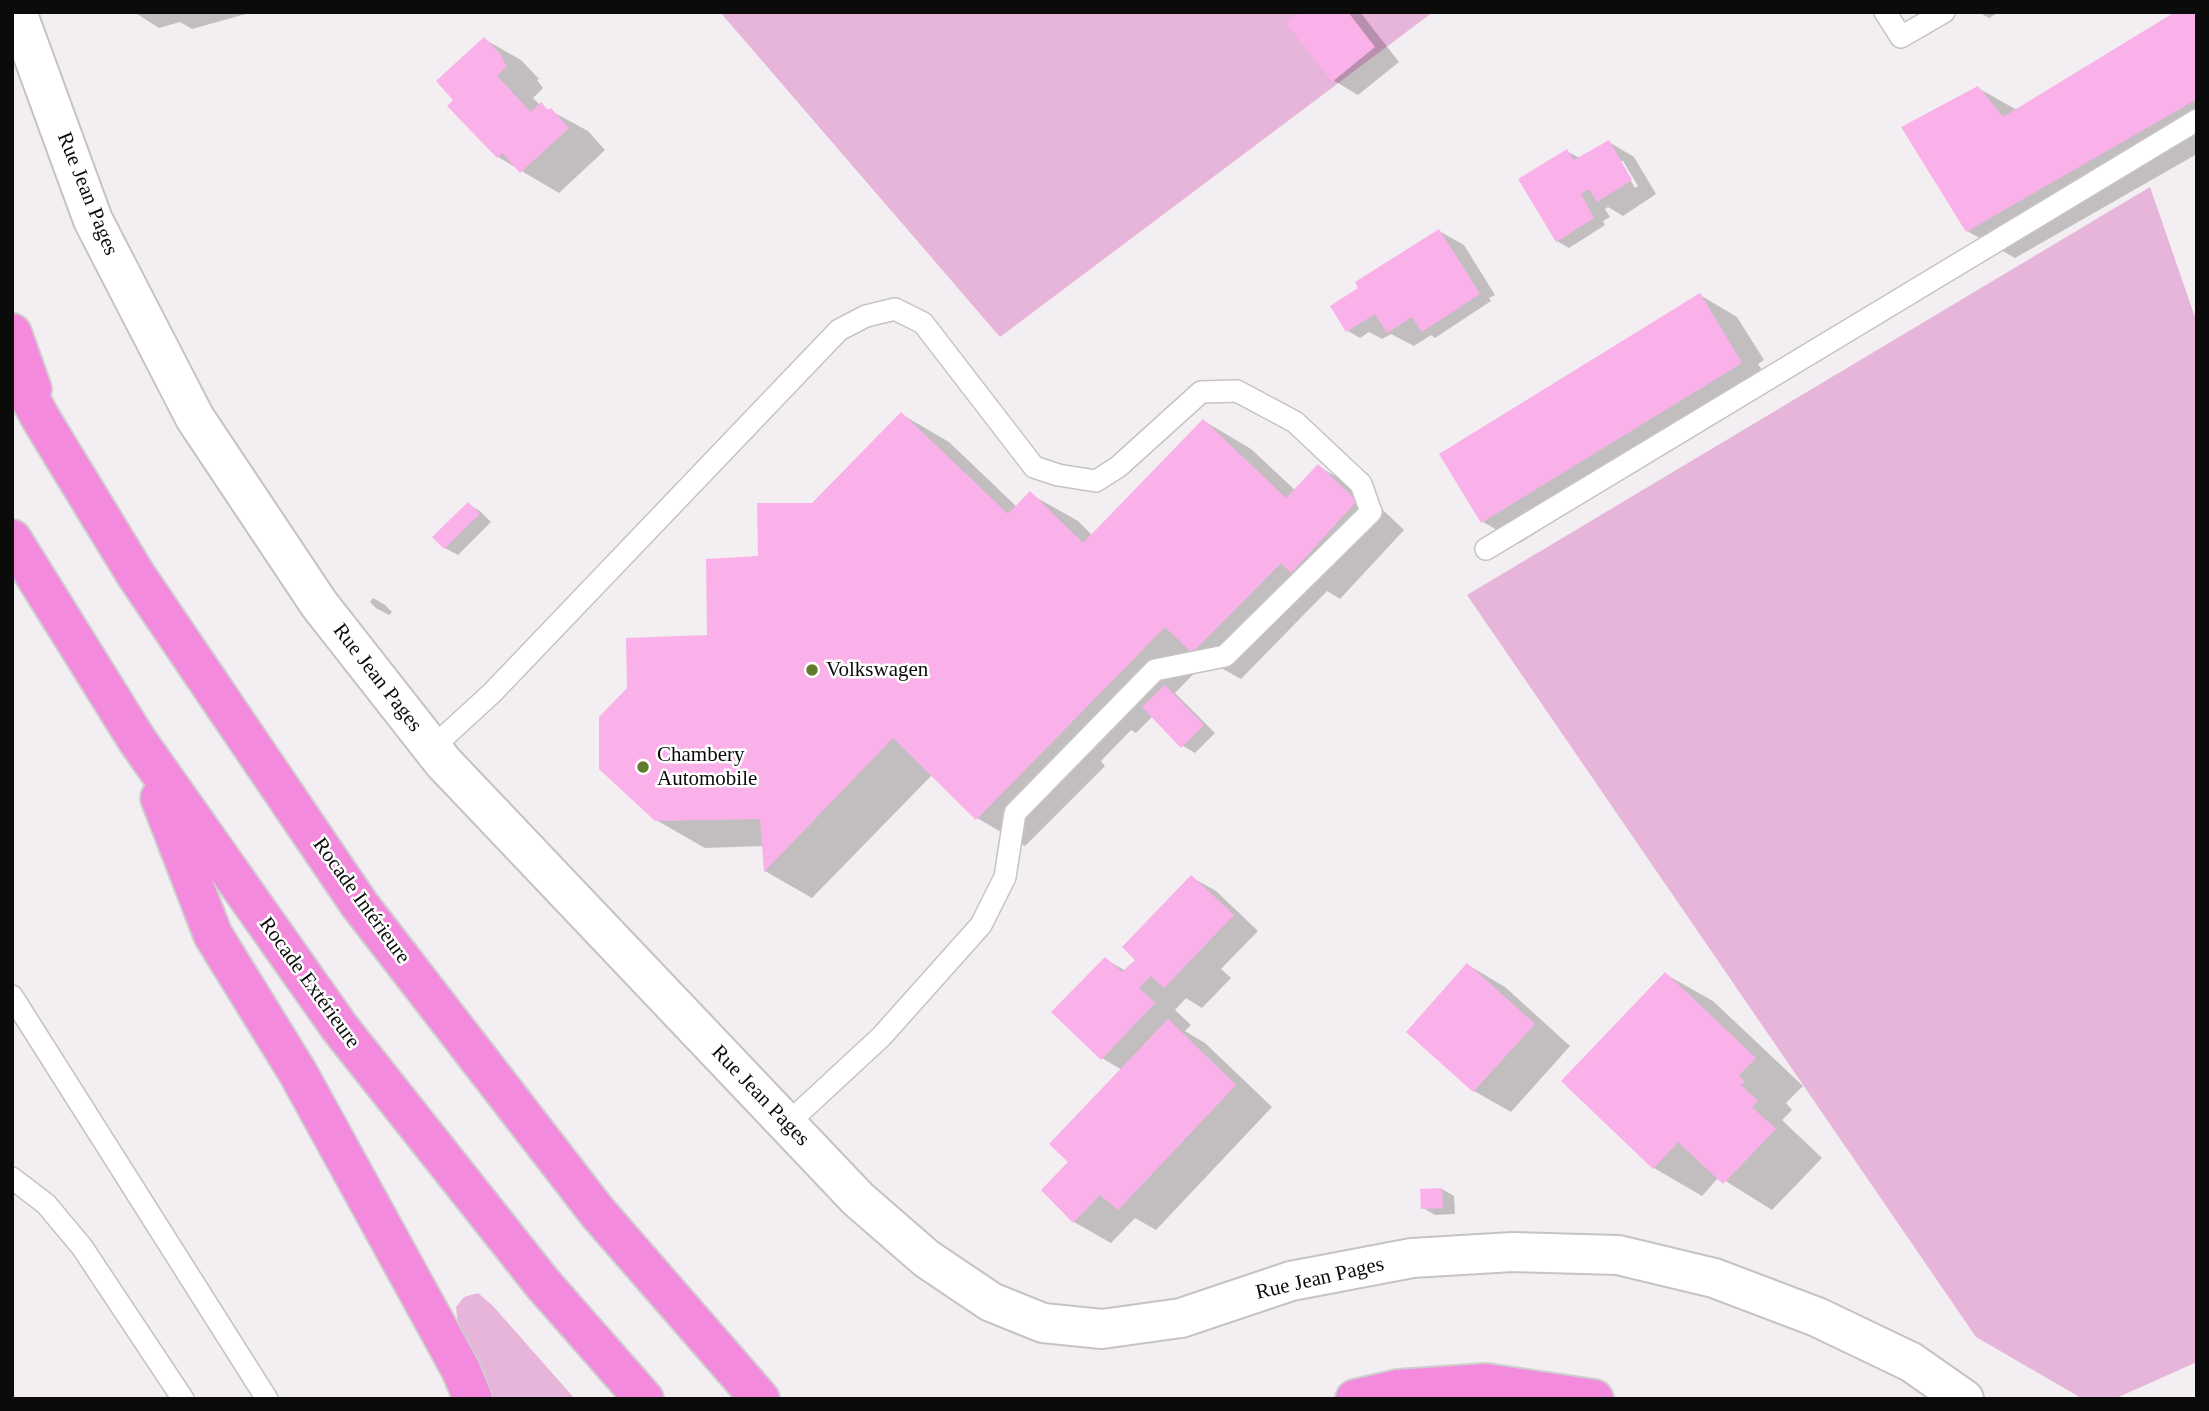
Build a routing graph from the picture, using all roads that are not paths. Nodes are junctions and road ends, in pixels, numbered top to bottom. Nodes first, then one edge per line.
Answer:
1 (17, 12) edge
2 (1885, 12) edge
3 (1944, 12) edge
4 (2197, 120) edge
5 (12, 333) edge
6 (12, 367) edge
7 (44, 424) junction
8 (12, 539) edge
9 (1486, 549) dead end
10 (137, 740) junction
11 (432, 748) junction
12 (12, 996) edge
13 (787, 1124) junction
14 (12, 1178) edge
15 (183, 1399) edge
16 (267, 1399) edge
17 (473, 1399) edge
18 (644, 1399) edge
19 (761, 1399) edge
20 (1355, 1399) edge
21 (1594, 1399) edge
22 (1964, 1399) edge

1 - 11 street, Rue Jean Pages
2 - 3 lane
4 - 9 lane
5 - 7 highway
6 - 7 highway, Rocade Intérieure
7 - 19 highway, Rocade Intérieure
8 - 10 highway, Rocade Extérieure
10 - 17 highway
10 - 18 highway, Rocade Extérieure
11 - 13 street, Rue Jean Pages
11 - 13 lane
12 - 16 lane
13 - 22 street, Rue Jean Pages
14 - 15 lane
20 - 21 highway

